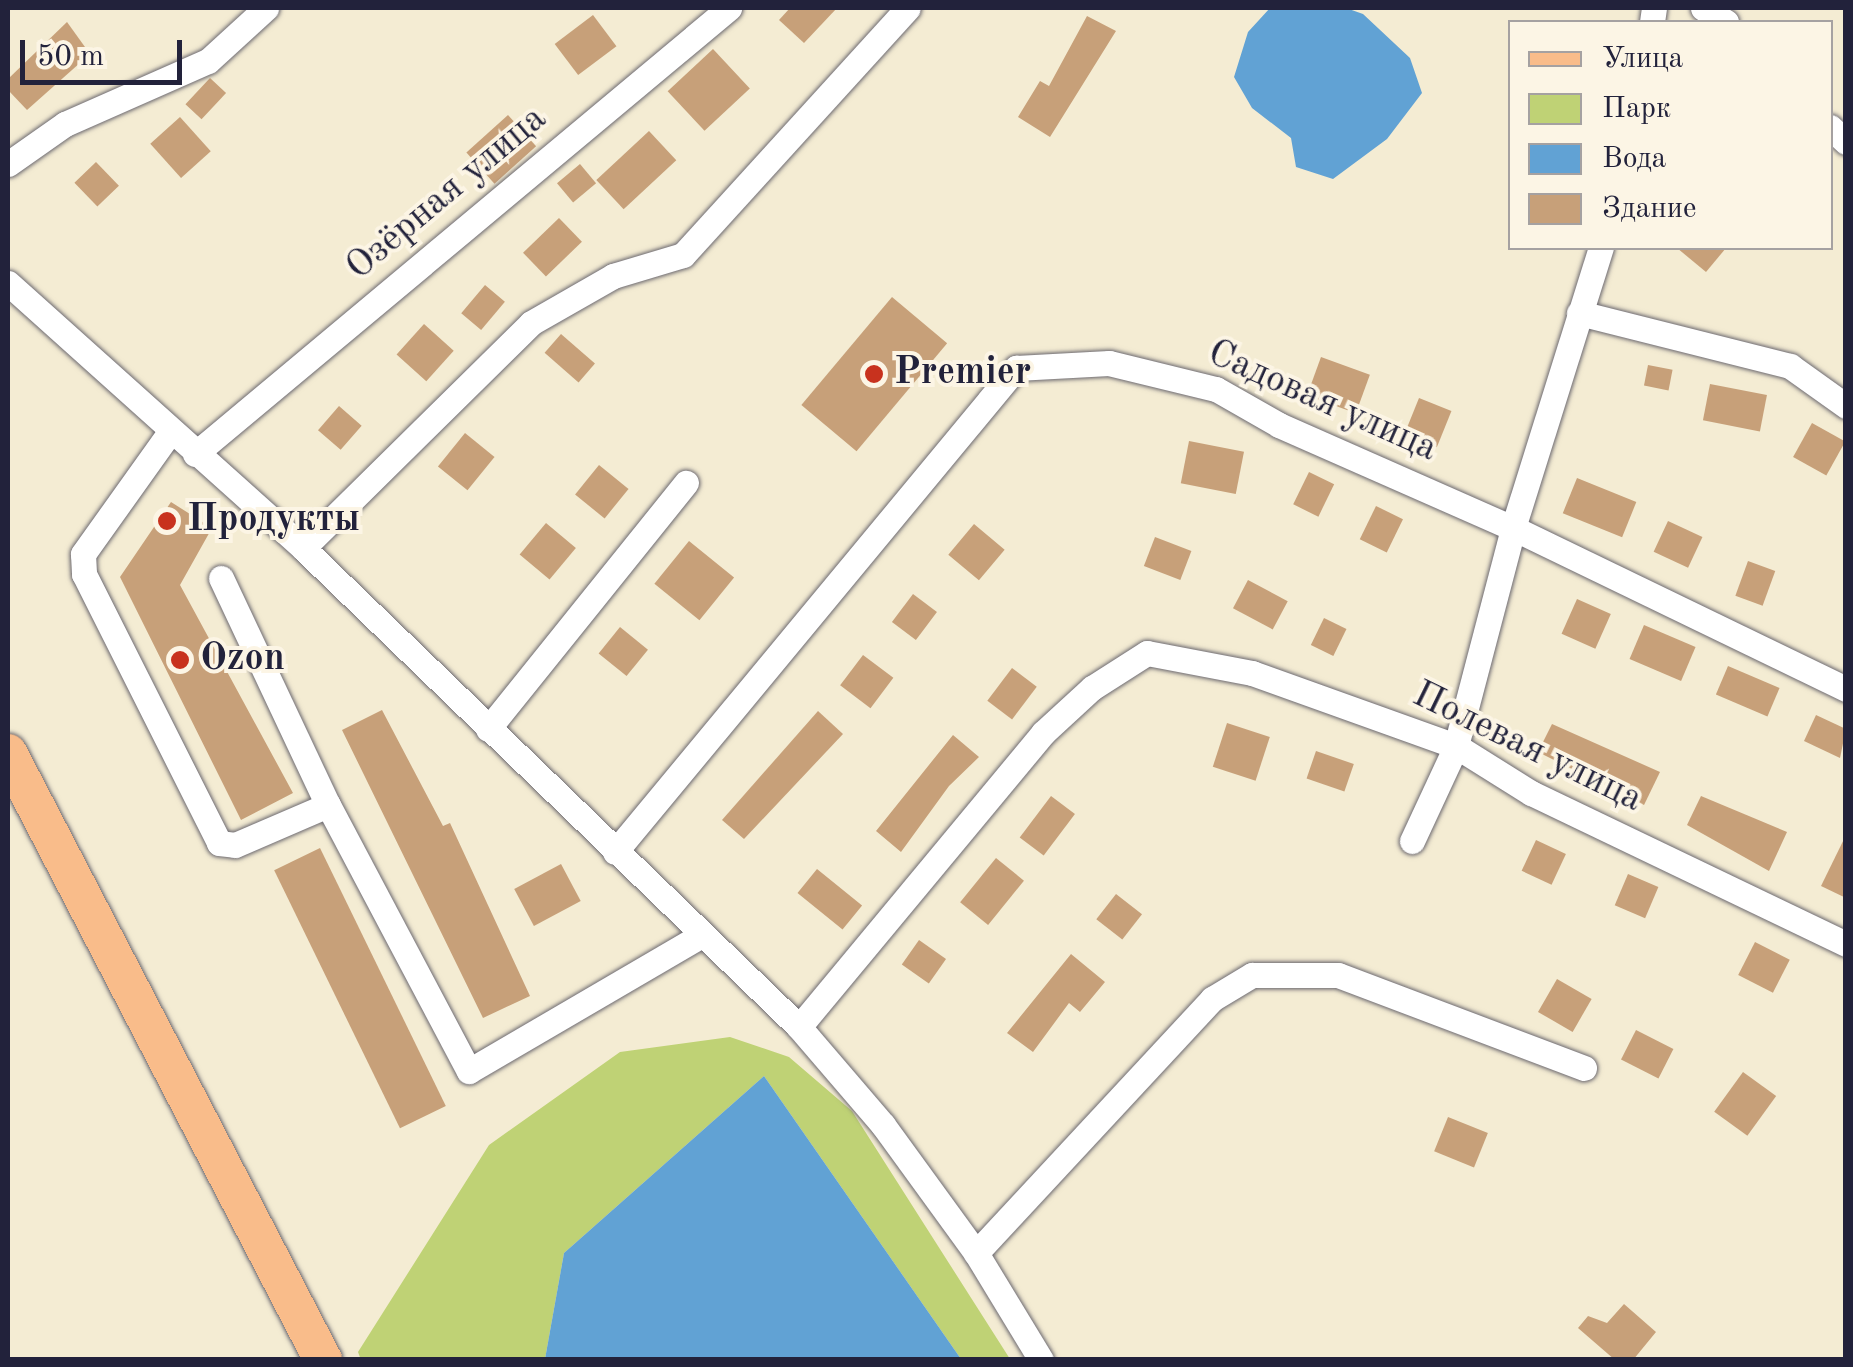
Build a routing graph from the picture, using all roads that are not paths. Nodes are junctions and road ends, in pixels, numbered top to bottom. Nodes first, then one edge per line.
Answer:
1 (266, 8) edge
2 (729, 8) edge
3 (908, 8) edge
4 (8, 164) edge
5 (1600, 250) edge
6 (8, 283) edge
7 (1579, 313) junction
8 (1846, 406) edge
9 (170, 432) junction
10 (204, 446) junction
11 (686, 483) dead end
12 (1513, 528) junction
13 (302, 548) junction
14 (221, 578) dead end
15 (1846, 689) edge
16 (488, 729) junction
17 (1456, 746) junction
18 (8, 753) edge
19 (328, 805) junction
20 (1412, 841) dead end
21 (614, 852) junction
22 (702, 935) junction
23 (1846, 944) edge
24 (800, 1027) junction
25 (1584, 1068) dead end
26 (976, 1254) junction
27 (323, 1360) edge
28 (1041, 1360) edge

1 - 4 street
2 - 10 street, Озёрная улица
3 - 13 street
5 - 7 street
6 - 9 street
7 - 8 street
7 - 12 street
9 - 10 street
9 - 19 street
10 - 13 street
11 - 16 street
12 - 15 street, Садовая улица
12 - 17 street
12 - 21 street, Садовая улица
13 - 16 street
14 - 19 street
16 - 21 street
17 - 20 street
17 - 23 street, Полевая улица
17 - 24 street, Полевая улица
18 - 27 main road
19 - 22 street
21 - 22 street
22 - 24 street
24 - 26 street
25 - 26 street
26 - 28 street

